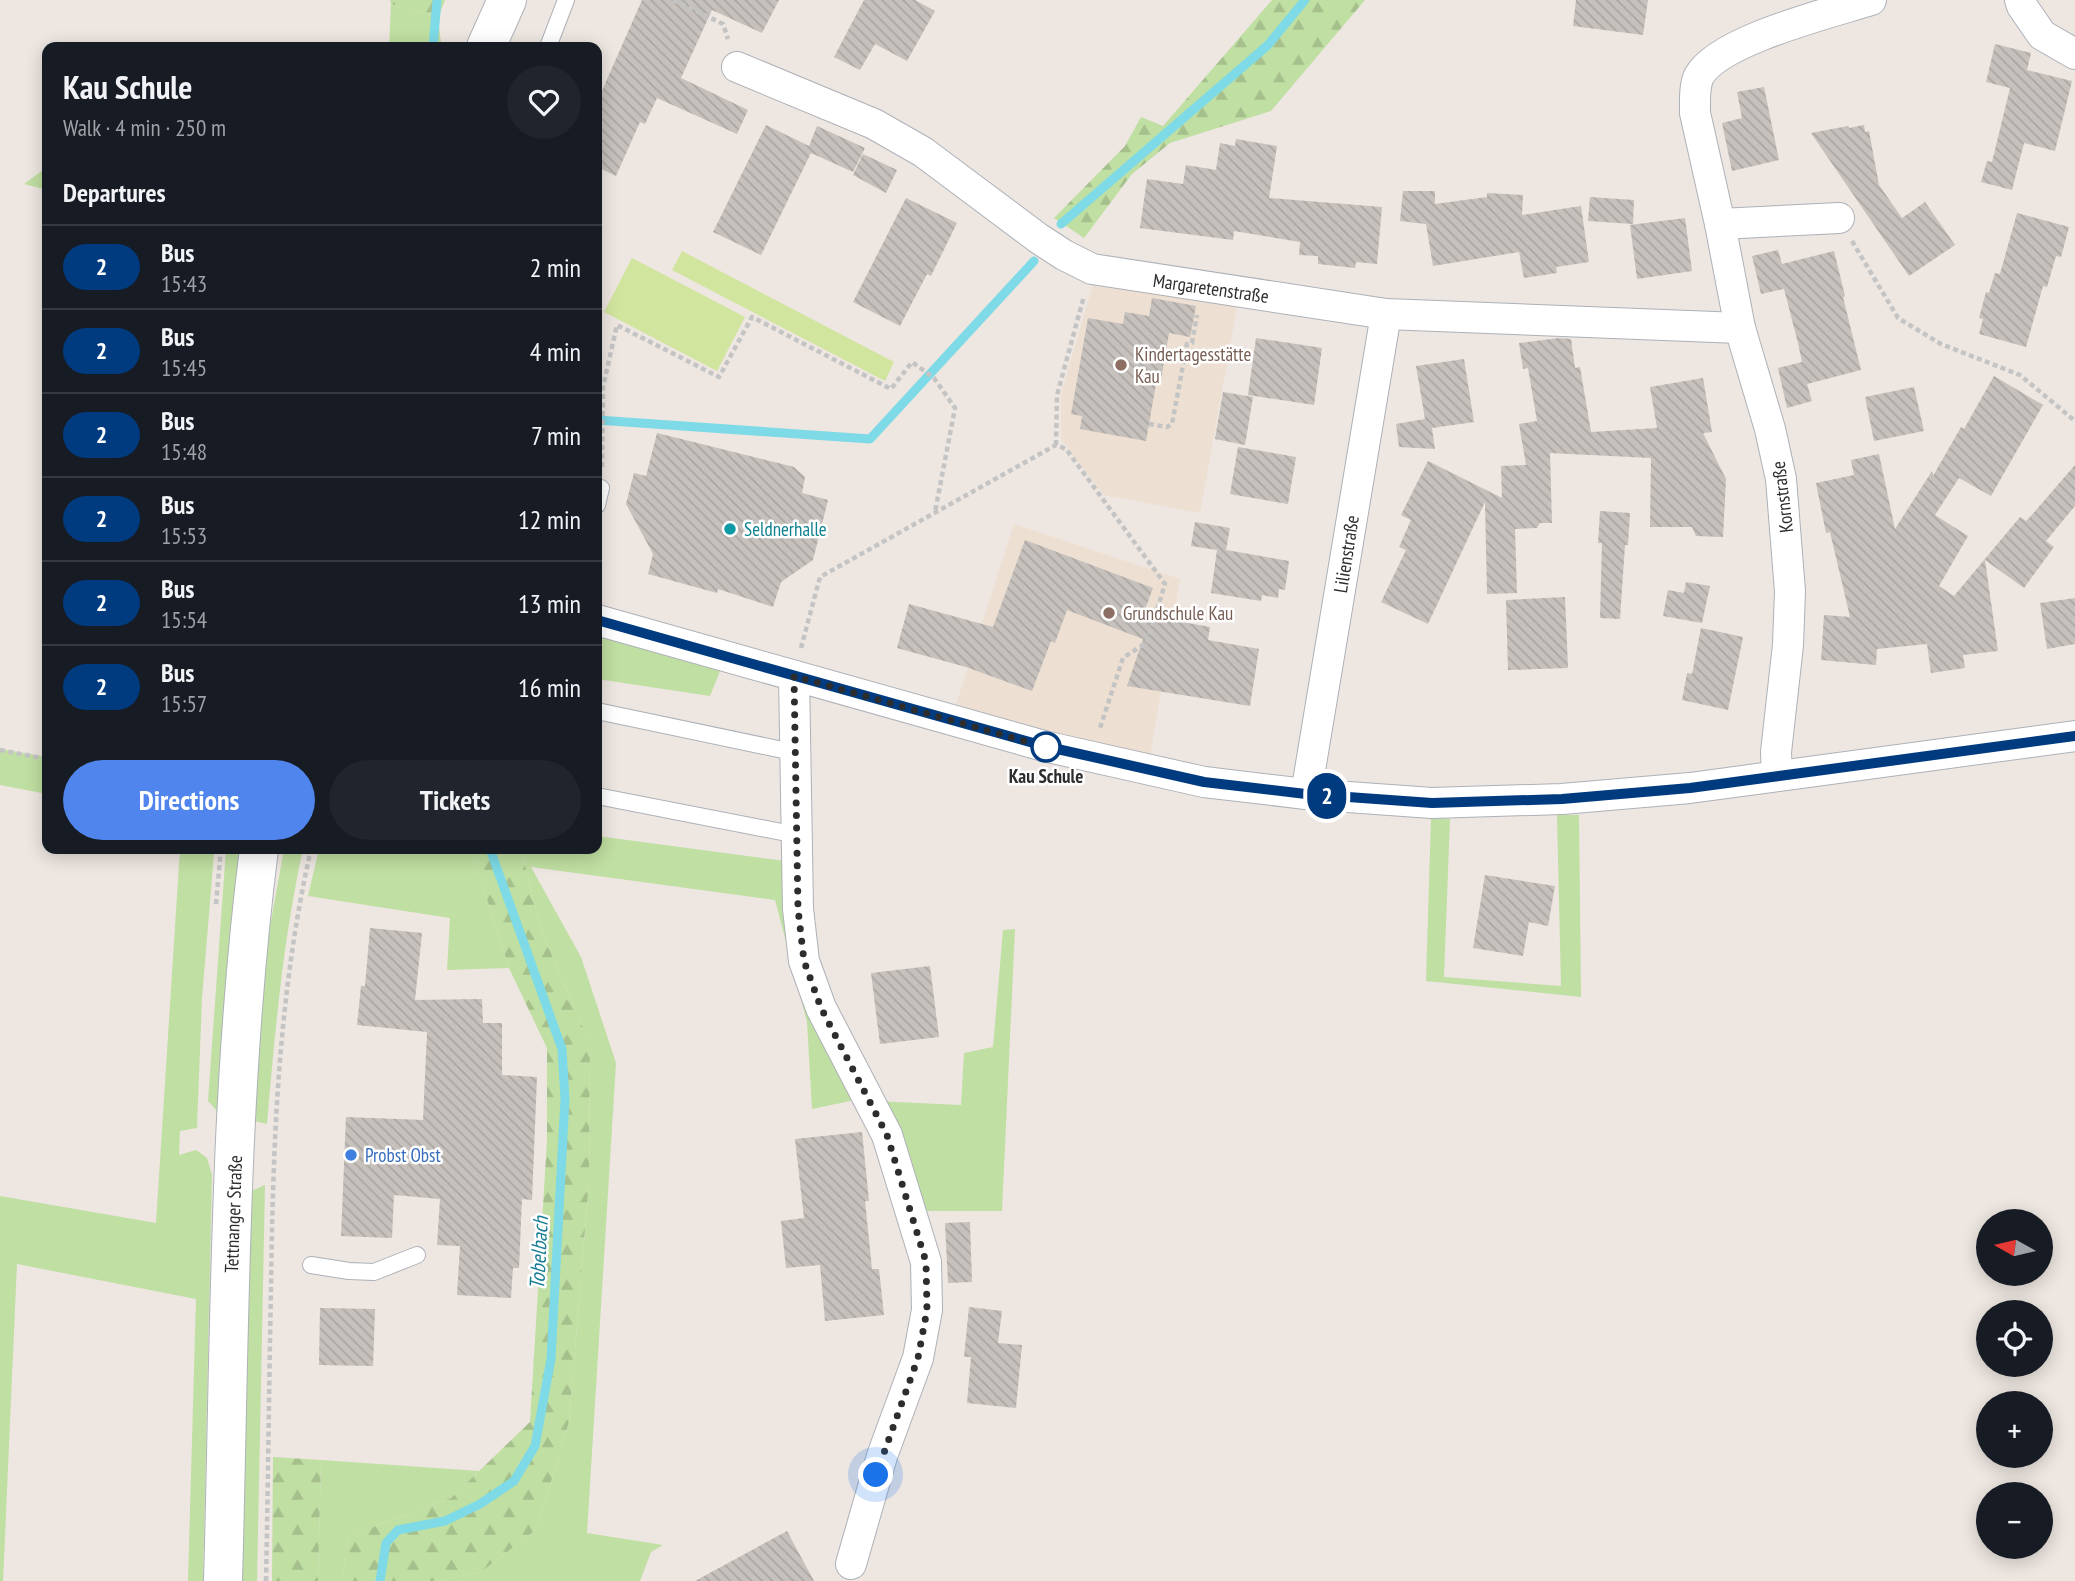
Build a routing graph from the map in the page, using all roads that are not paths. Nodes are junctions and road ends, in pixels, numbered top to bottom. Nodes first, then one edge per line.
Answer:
1 (507, 0) edge
2 (566, 0) edge
3 (1871, 0) edge
4 (2021, 0) edge
5 (487, 42) edge
6 (550, 42) edge
7 (2075, 54) edge
8 (737, 67) road end
9 (1839, 219) road end
10 (1720, 224) junction
11 (1386, 314) junction
12 (1740, 328) junction
13 (602, 621) edge
14 (794, 676) junction
15 (602, 712) edge
16 (2075, 736) edge
17 (797, 753) junction
18 (1777, 776) junction
19 (1306, 794) junction
20 (602, 797) edge
21 (797, 835) junction
22 (259, 854) edge
23 (416, 1255) dead end
24 (310, 1265) dead end
25 (849, 1573) edge
26 (223, 1581) edge

1 - 5 main road
2 - 6 lane
3 - 10 street, Kornstraße
4 - 7 street
8 - 11 street, Margaretenstraße
9 - 10 street
10 - 12 street, Kornstraße
11 - 12 street, Margaretenstraße
11 - 19 street, Lilienstraße
12 - 18 street, Kornstraße
13 - 14 street
14 - 17 street
14 - 19 street
15 - 17 lane
16 - 18 street
17 - 21 street
18 - 19 street
20 - 21 lane
21 - 25 street
22 - 26 main road, Tettnanger Straße
23 - 24 lane

